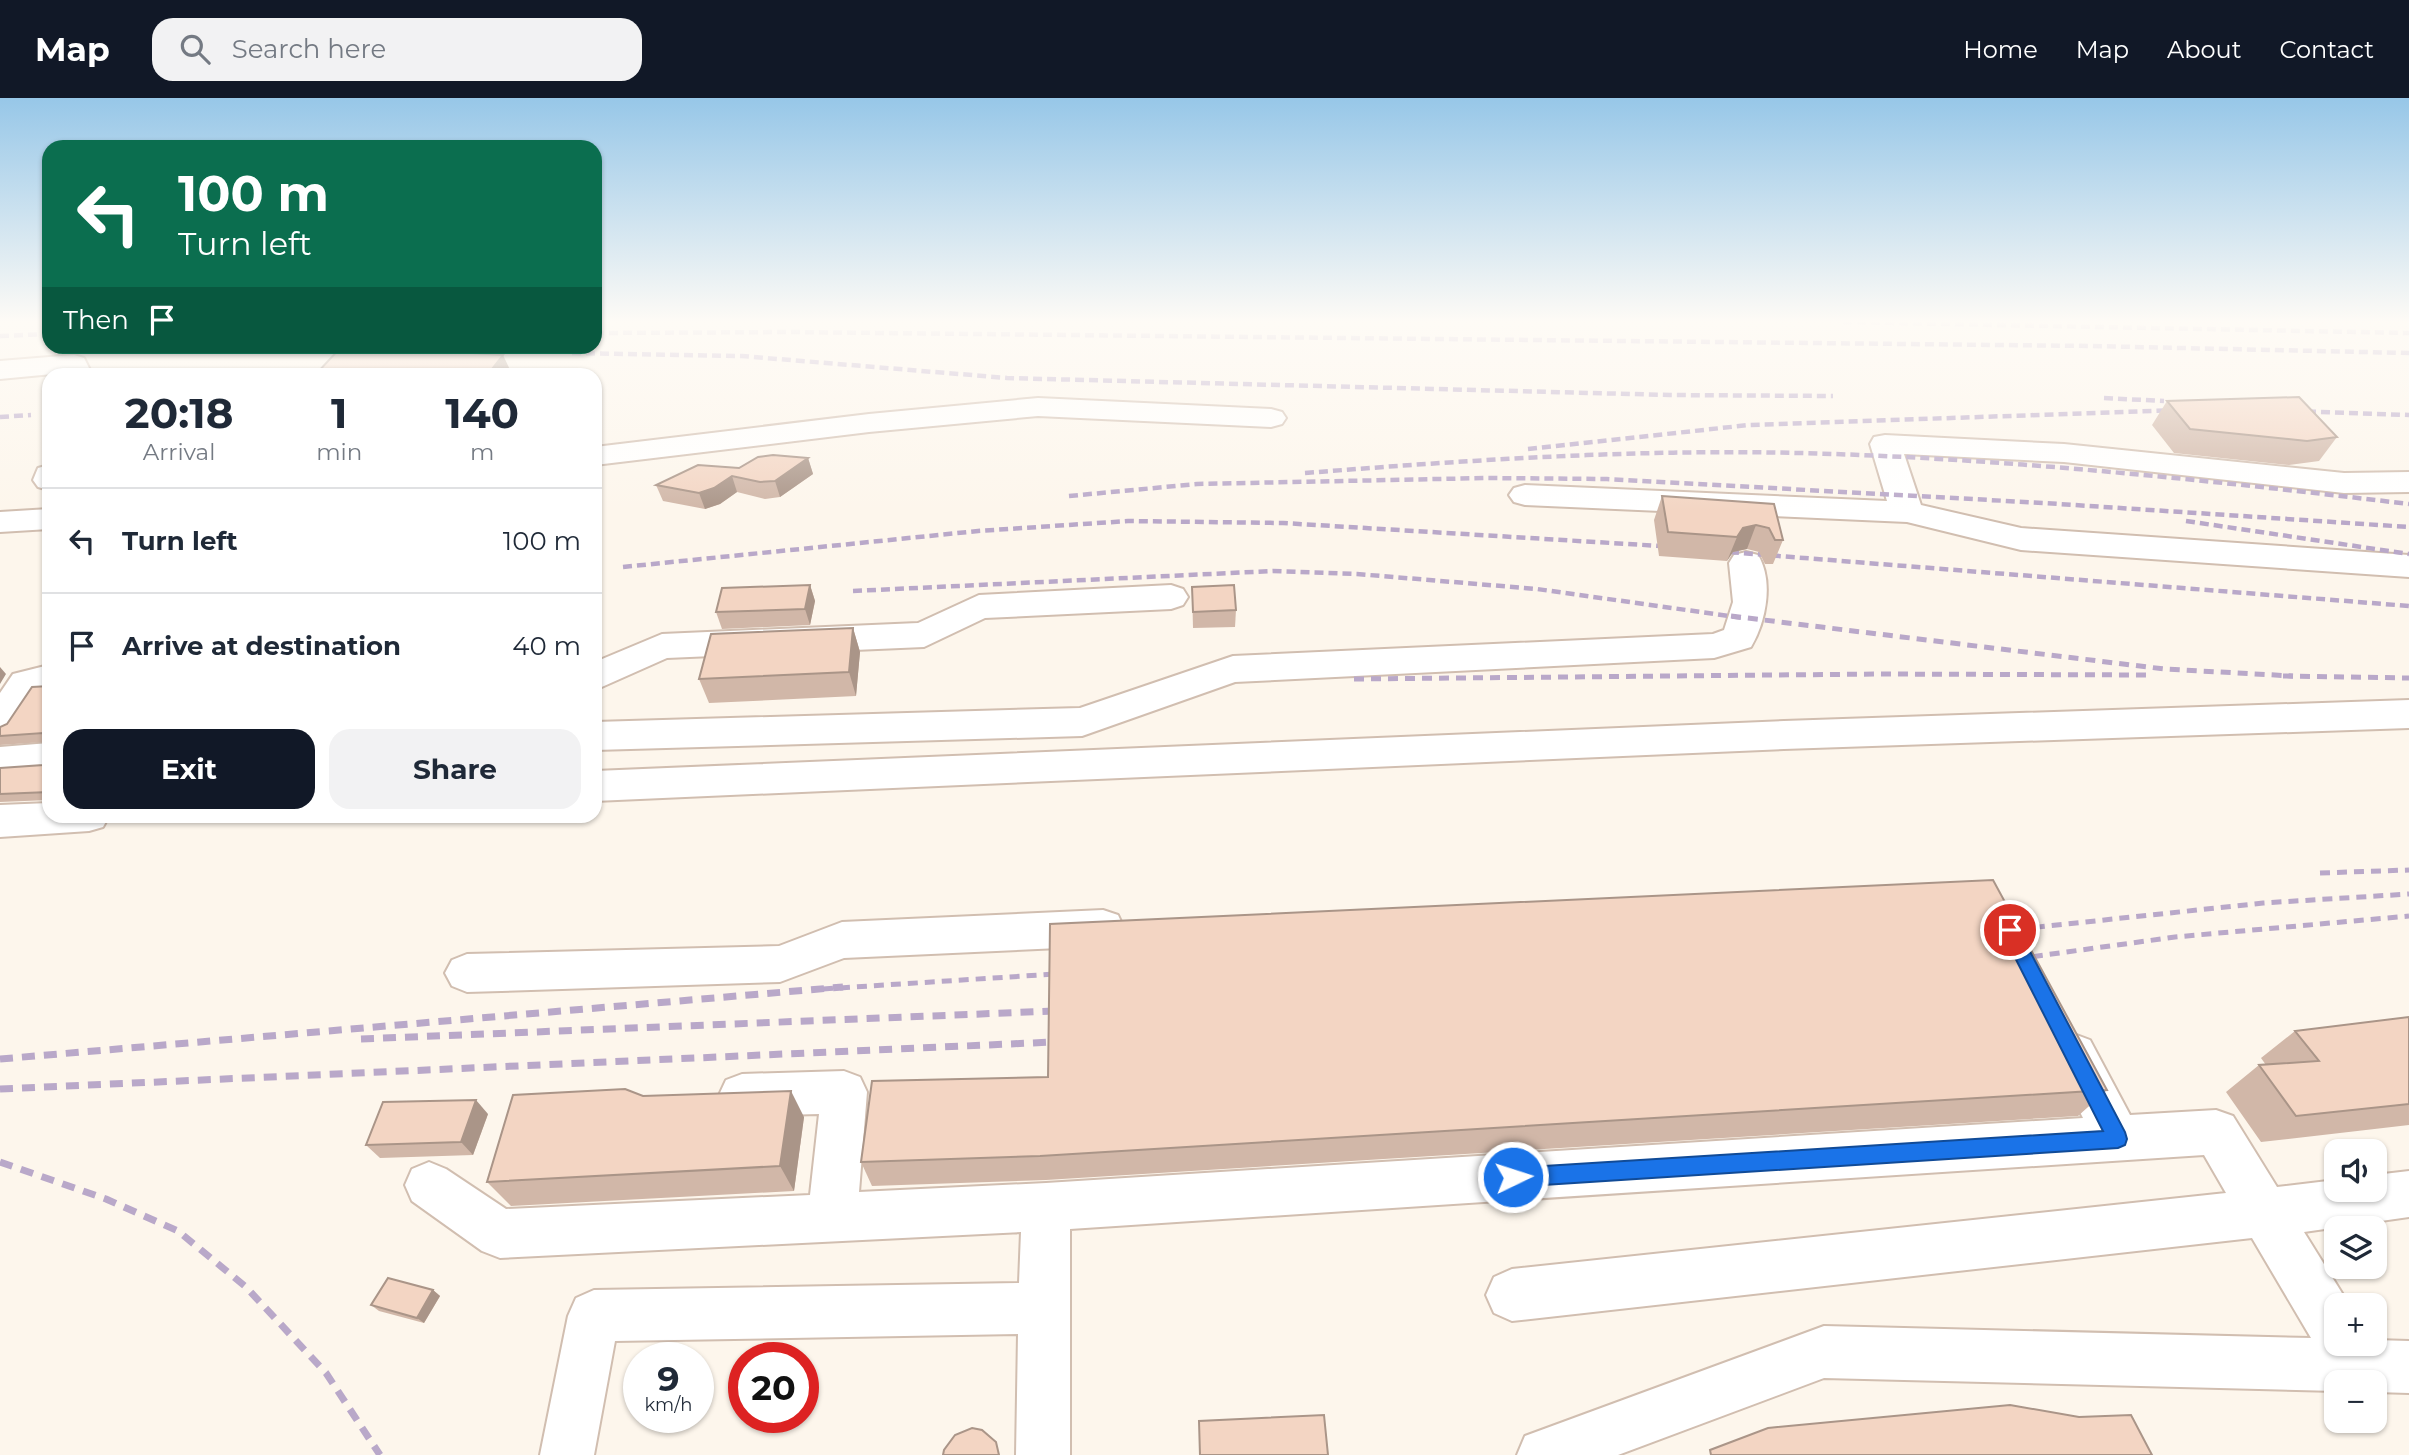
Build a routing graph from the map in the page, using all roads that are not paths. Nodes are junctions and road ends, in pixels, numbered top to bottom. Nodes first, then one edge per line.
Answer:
1 (1272, 418) dead end
2 (602, 455) edge
3 (2409, 482) edge
4 (1525, 495) dead end
5 (1907, 512) junction
6 (42, 519) edge
7 (0, 522) edge
8 (1746, 563) dead end
9 (2409, 566) edge
10 (1171, 597) dead end
11 (602, 674) edge
12 (42, 680) edge
13 (2409, 714) edge
14 (0, 721) edge
15 (602, 736) edge
16 (42, 758) edge
17 (0, 761) edge
18 (602, 786) edge
19 (42, 819) edge
20 (0, 821) edge
21 (1146, 926) edge
22 (467, 973) dead end
23 (2056, 1018) edge
24 (700, 1096) edge
25 (2118, 1139) junction
26 (429, 1185) dead end
27 (2409, 1194) edge
28 (1046, 1207) junction
29 (2264, 1213) junction
30 (832, 1218) junction
31 (1512, 1295) dead end
32 (1044, 1308) junction
33 (2324, 1311) edge
34 (2324, 1347) edge
35 (2374, 1356) edge
36 (2409, 1367) edge
37 (567, 1455) edge
38 (1043, 1455) edge
39 (1544, 1455) edge

1 - 2 lane
3 - 5 lane
4 - 5 lane
5 - 9 lane
6 - 7 lane
8 - 15 lane
10 - 11 lane
12 - 14 lane
13 - 18 lane
16 - 17 lane
19 - 20 lane
21 - 22 lane
23 - 25 lane
24 - 30 lane
25 - 28 lane
25 - 29 lane
26 - 30 lane
27 - 29 lane
28 - 30 lane
28 - 32 lane
29 - 31 lane
29 - 33 lane
32 - 37 lane
32 - 38 lane
34 - 39 lane
35 - 36 lane

